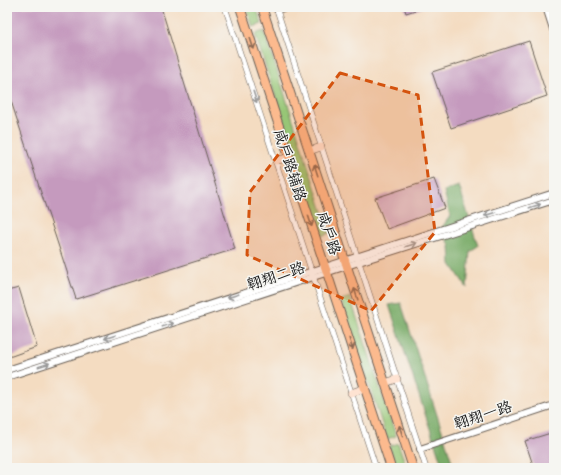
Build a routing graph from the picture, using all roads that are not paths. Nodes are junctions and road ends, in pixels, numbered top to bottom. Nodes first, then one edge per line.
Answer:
1 (225, 7) edge
2 (240, 7) edge
3 (262, 7) edge
4 (286, 7) edge
5 (546, 7) edge
6 (276, 8) edge
7 (554, 32) edge
8 (322, 147) junction
9 (309, 151) junction
10 (289, 157) junction
11 (276, 161) junction
12 (554, 193) edge
13 (554, 200) edge
14 (358, 259) junction
15 (346, 263) junction
16 (326, 270) junction
17 (312, 274) junction
18 (7, 370) edge
19 (7, 377) edge
20 (397, 379) junction
21 (385, 383) junction
22 (365, 388) junction
23 (351, 393) junction
24 (554, 405) edge
25 (420, 449) junction
26 (376, 468) edge
27 (391, 468) edge
28 (413, 468) edge
29 (426, 468) edge

1 -> 11 street, 咸户路辅路
2 -> 10 main road, 咸户路
3 - 9 main road, 咸户路
4 - 6 street
5 - 7 street
6 - 8 street
8 - 9 main road
8 - 14 street
15 -> 9 main road, 咸户路
10 - 11 main road
10 -> 16 main road, 咸户路
11 - 17 street, 咸户路辅路
12 -> 14 street, 翱翔二路
14 -> 13 street, 翱翔二路
14 - 15 street, 翱翔二路
14 - 20 street
15 - 16 street, 翱翔二路
21 -> 15 main road, 咸户路
16 - 17 street, 翱翔二路
16 -> 22 main road, 咸户路
17 -> 18 street, 翱翔二路
19 -> 17 street, 翱翔二路
17 - 23 street, 咸户路辅路
20 - 21 main road
20 - 25 street
28 -> 21 main road, 咸户路
22 - 23 main road
22 - 27 main road, 咸户路
23 - 26 street, 咸户路辅路
24 - 25 street, 翱翔一路
25 - 29 street

